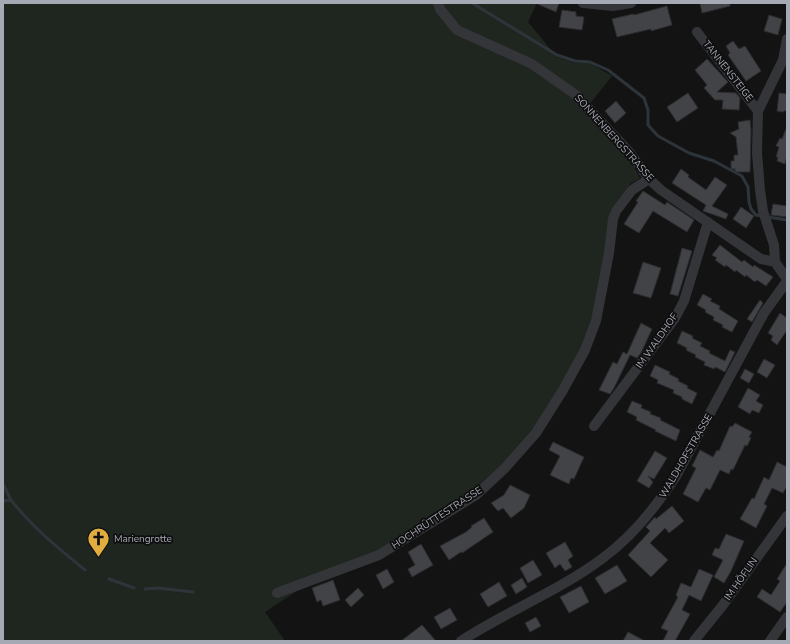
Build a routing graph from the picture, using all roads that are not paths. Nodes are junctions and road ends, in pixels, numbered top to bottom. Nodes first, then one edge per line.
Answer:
1 (438, 3) edge
2 (583, 3) edge
3 (631, 3) edge
4 (697, 32) dead end
5 (787, 39) edge
6 (758, 111) junction
7 (649, 179) junction
8 (708, 222) junction
9 (775, 262) junction
10 (787, 280) edge
11 (594, 426) dead end
12 (787, 516) edge
13 (276, 593) dead end
14 (787, 616) edge
15 (461, 641) edge
16 (694, 641) edge
17 (770, 641) edge

1 - 7 street, SONNENBERGSTRASSE
2 - 3 street
4 - 6 street, TANNENSTEIGE
5 - 6 street
6 - 9 street
7 - 8 street, SONNENBERGSTRASSE
7 - 13 street, HOCHRÜTTESTRASSE
8 - 9 street, SONNENBERGSTRASSE
8 - 11 street, IM WALDHOF
9 - 10 street
10 - 15 street, WALDHOFSTRASSE
12 - 16 street, IM HÖFLIN
14 - 17 street

